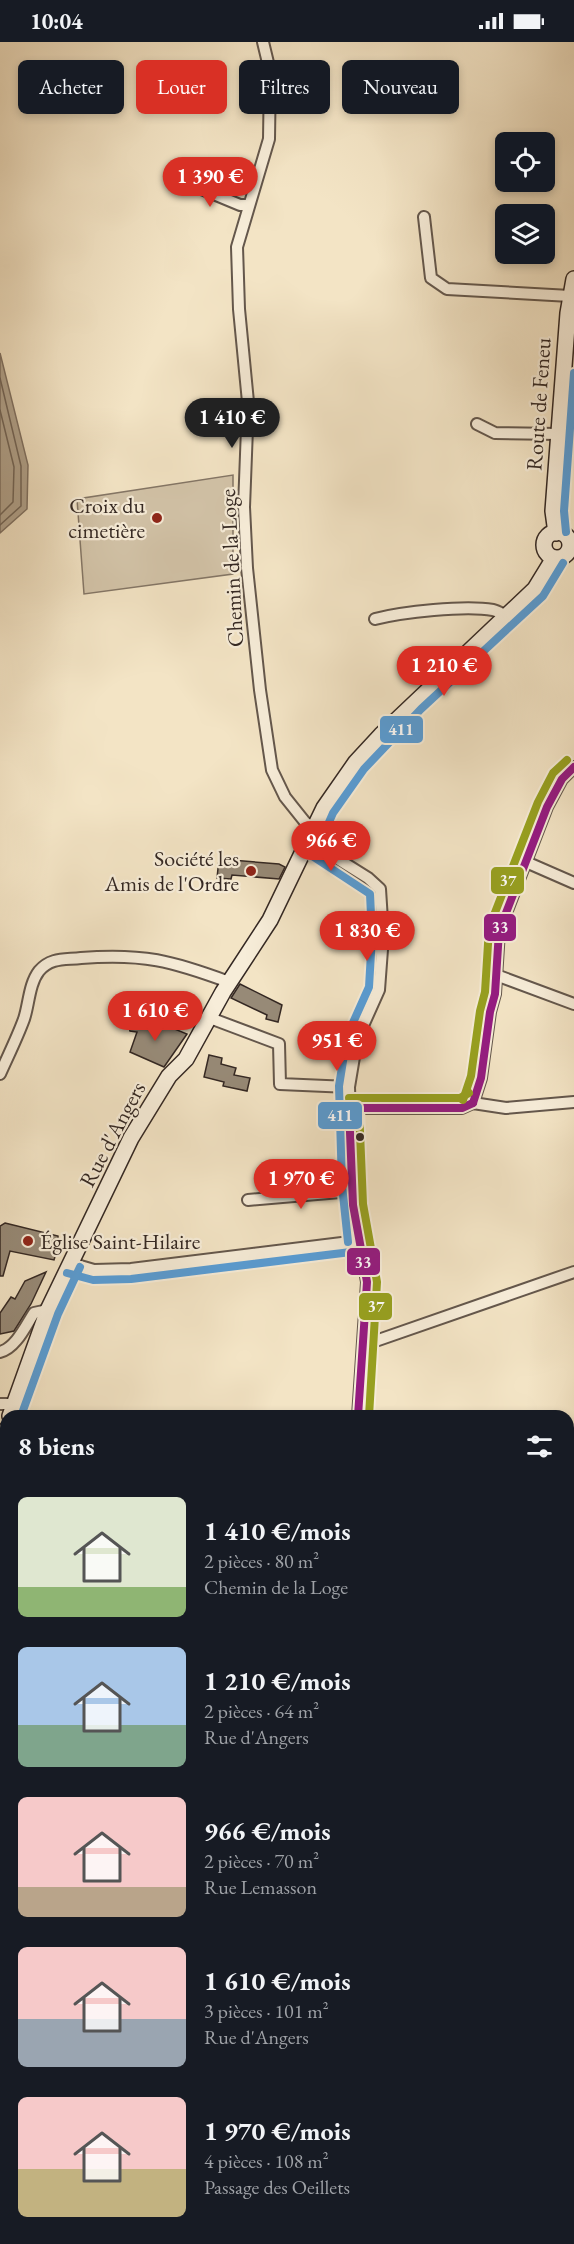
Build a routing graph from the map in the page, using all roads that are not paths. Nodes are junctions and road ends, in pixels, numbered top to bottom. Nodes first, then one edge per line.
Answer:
1 (263, 42) edge
2 (172, 182) dead end
3 (248, 205) junction
4 (424, 217) dead end
5 (574, 279) edge
6 (570, 296) junction
7 (477, 424) dead end
8 (559, 434) junction
9 (556, 533) junction
10 (572, 543) edge
11 (554, 558) junction
12 (506, 616) junction
13 (375, 619) dead end
14 (574, 767) edge
15 (312, 835) junction
16 (526, 862) junction
17 (574, 883) edge
18 (496, 975) junction
19 (229, 982) junction
20 (574, 1004) edge
21 (210, 1018) junction
22 (0, 1074) edge
23 (349, 1087) junction
24 (574, 1102) edge
25 (473, 1103) junction
26 (349, 1108) junction
27 (352, 1191) junction
28 (248, 1200) dead end
29 (358, 1241) junction
30 (70, 1263) junction
31 (574, 1272) edge
32 (48, 1310) junction
33 (364, 1345) junction
34 (0, 1352) edge
35 (7, 1408) edge
36 (359, 1410) edge

1 - 3 street, Chemin de la Loge
2 - 3 street
3 - 15 street, Chemin de la Loge
4 - 6 street
5 - 6 main road, Route de Feneu
6 - 8 main road, Route de Feneu
7 - 8 street
8 - 9 main road, Route de Feneu
9 - 10 main road
9 - 11 main road
10 - 11 main road
11 - 12 main road, Rue d'Angers
12 - 13 street
12 - 15 main road, Rue d'Angers
14 - 16 street
15 - 19 main road, Rue d'Angers
15 - 23 street, Chemin de la Loge
16 - 17 street
16 - 18 street
18 - 20 street
18 - 25 street
19 - 21 main road, Rue d'Angers
19 - 22 street
21 - 23 street
21 - 30 main road, Rue d'Angers
23 - 26 street
24 - 25 street
25 - 26 street
26 - 27 street
27 - 28 street
27 - 29 street
29 - 30 street
29 - 33 street
30 - 32 main road, Rue d'Angers
31 - 33 street
32 - 34 street
32 - 35 main road, Rue d'Angers
33 - 36 street

